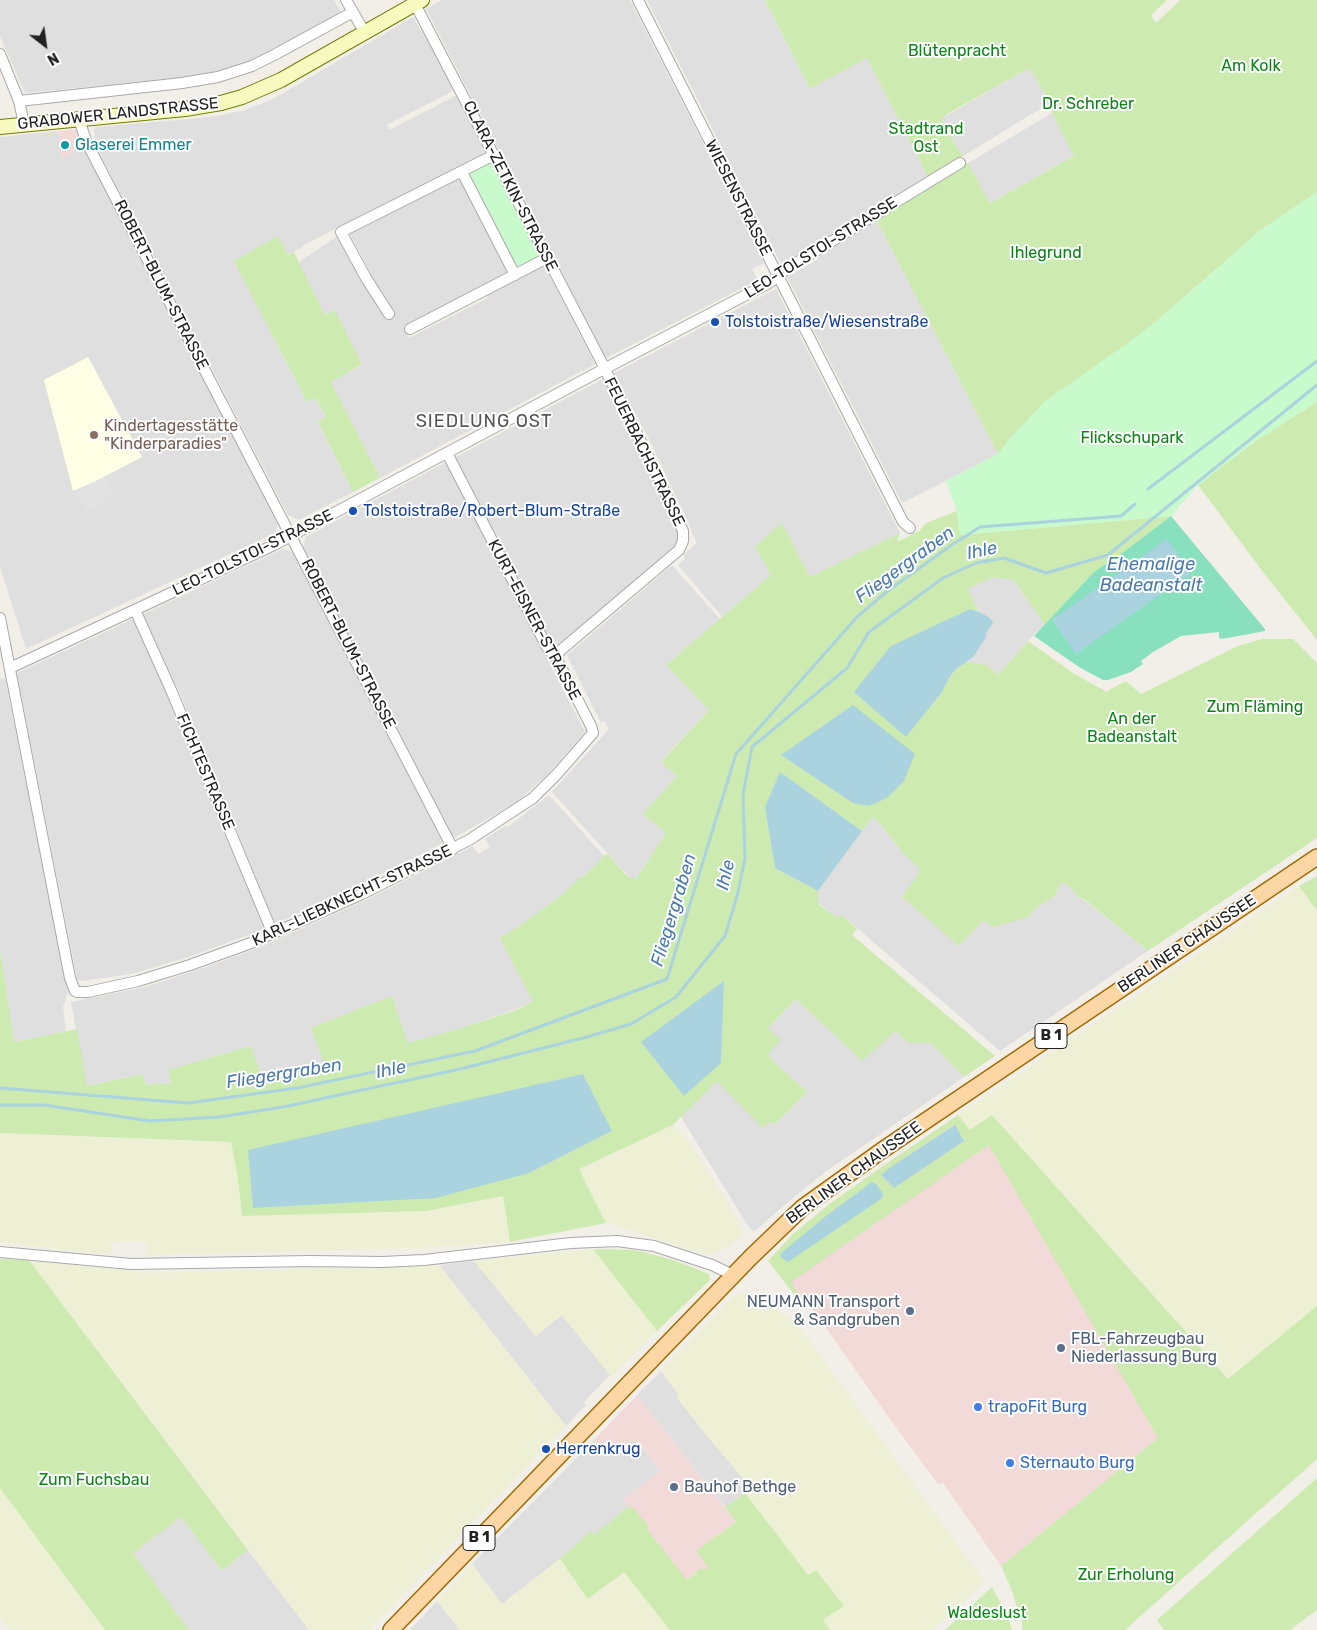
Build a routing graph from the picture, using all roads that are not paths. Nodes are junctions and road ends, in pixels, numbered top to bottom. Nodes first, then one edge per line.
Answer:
1 (346, 0) edge
2 (638, 0) edge
3 (418, 2) edge
4 (353, 12) junction
5 (365, 33) junction
6 (0, 54) edge
7 (20, 101) junction
8 (79, 119) junction
9 (24, 124) junction
10 (0, 127) edge
11 (494, 155) junction
12 (960, 163) dead end
13 (462, 172) junction
14 (547, 258) junction
15 (515, 274) junction
16 (778, 277) junction
17 (389, 314) dead end
18 (410, 329) dead end
19 (604, 369) junction
20 (447, 453) junction
21 (910, 528) dead end
22 (292, 536) junction
23 (135, 610) junction
24 (0, 618) edge
25 (555, 657) junction
26 (10, 668) junction
27 (593, 733) joint
28 (453, 849) junction
29 (1317, 856) edge
30 (273, 934) junction
31 (0, 1252) edge
32 (734, 1275) junction
33 (391, 1630) edge

1 - 4 street
2 - 16 street, WIESENSTRASSE
3 - 5 main road, GRABOWER LANDSTRASSE
3 - 11 street, CLARA-ZETKIN-STRASSE
4 - 5 street
4 - 7 street, GRABOWER LANDSTRASSE
5 - 8 main road, GRABOWER LANDSTRASSE
6 - 7 street
7 - 9 street
8 - 9 main road, GRABOWER LANDSTRASSE
8 - 22 street, ROBERT-BLUM-STRASSE
9 - 10 main road, GRABOWER LANDSTRASSE
11 - 13 street
11 - 14 street, CLARA-ZETKIN-STRASSE
12 - 16 street, LEO-TOLSTOI-STRASSE
13 - 15 street
13 - 17 street
14 - 15 street
14 - 19 street, CLARA-ZETKIN-STRASSE
15 - 18 street
16 - 19 street, LEO-TOLSTOI-STRASSE
16 - 21 street, WIESENSTRASSE
19 - 20 street, LEO-TOLSTOI-STRASSE
19 - 25 street, FEUERBACHSTRASSE
20 - 22 street, LEO-TOLSTOI-STRASSE
20 - 25 street, KURT-EISNER-STRASSE
22 - 23 street, LEO-TOLSTOI-STRASSE
22 - 28 street, ROBERT-BLUM-STRASSE
23 - 26 street, LEO-TOLSTOI-STRASSE
23 - 30 street, FICHTESTRASSE
24 - 26 street
25 - 27 street, KURT-EISNER-STRASSE
26 - 30 street, KARL-LIEBKNECHT-STRASSE
27 - 28 street, KARL-LIEBKNECHT-STRASSE
28 - 30 street, KARL-LIEBKNECHT-STRASSE
29 - 32 main road, BERLINER CHAUSSEE / B 1
31 - 32 street
32 - 33 main road, BERLINER CHAUSSEE / B 1

